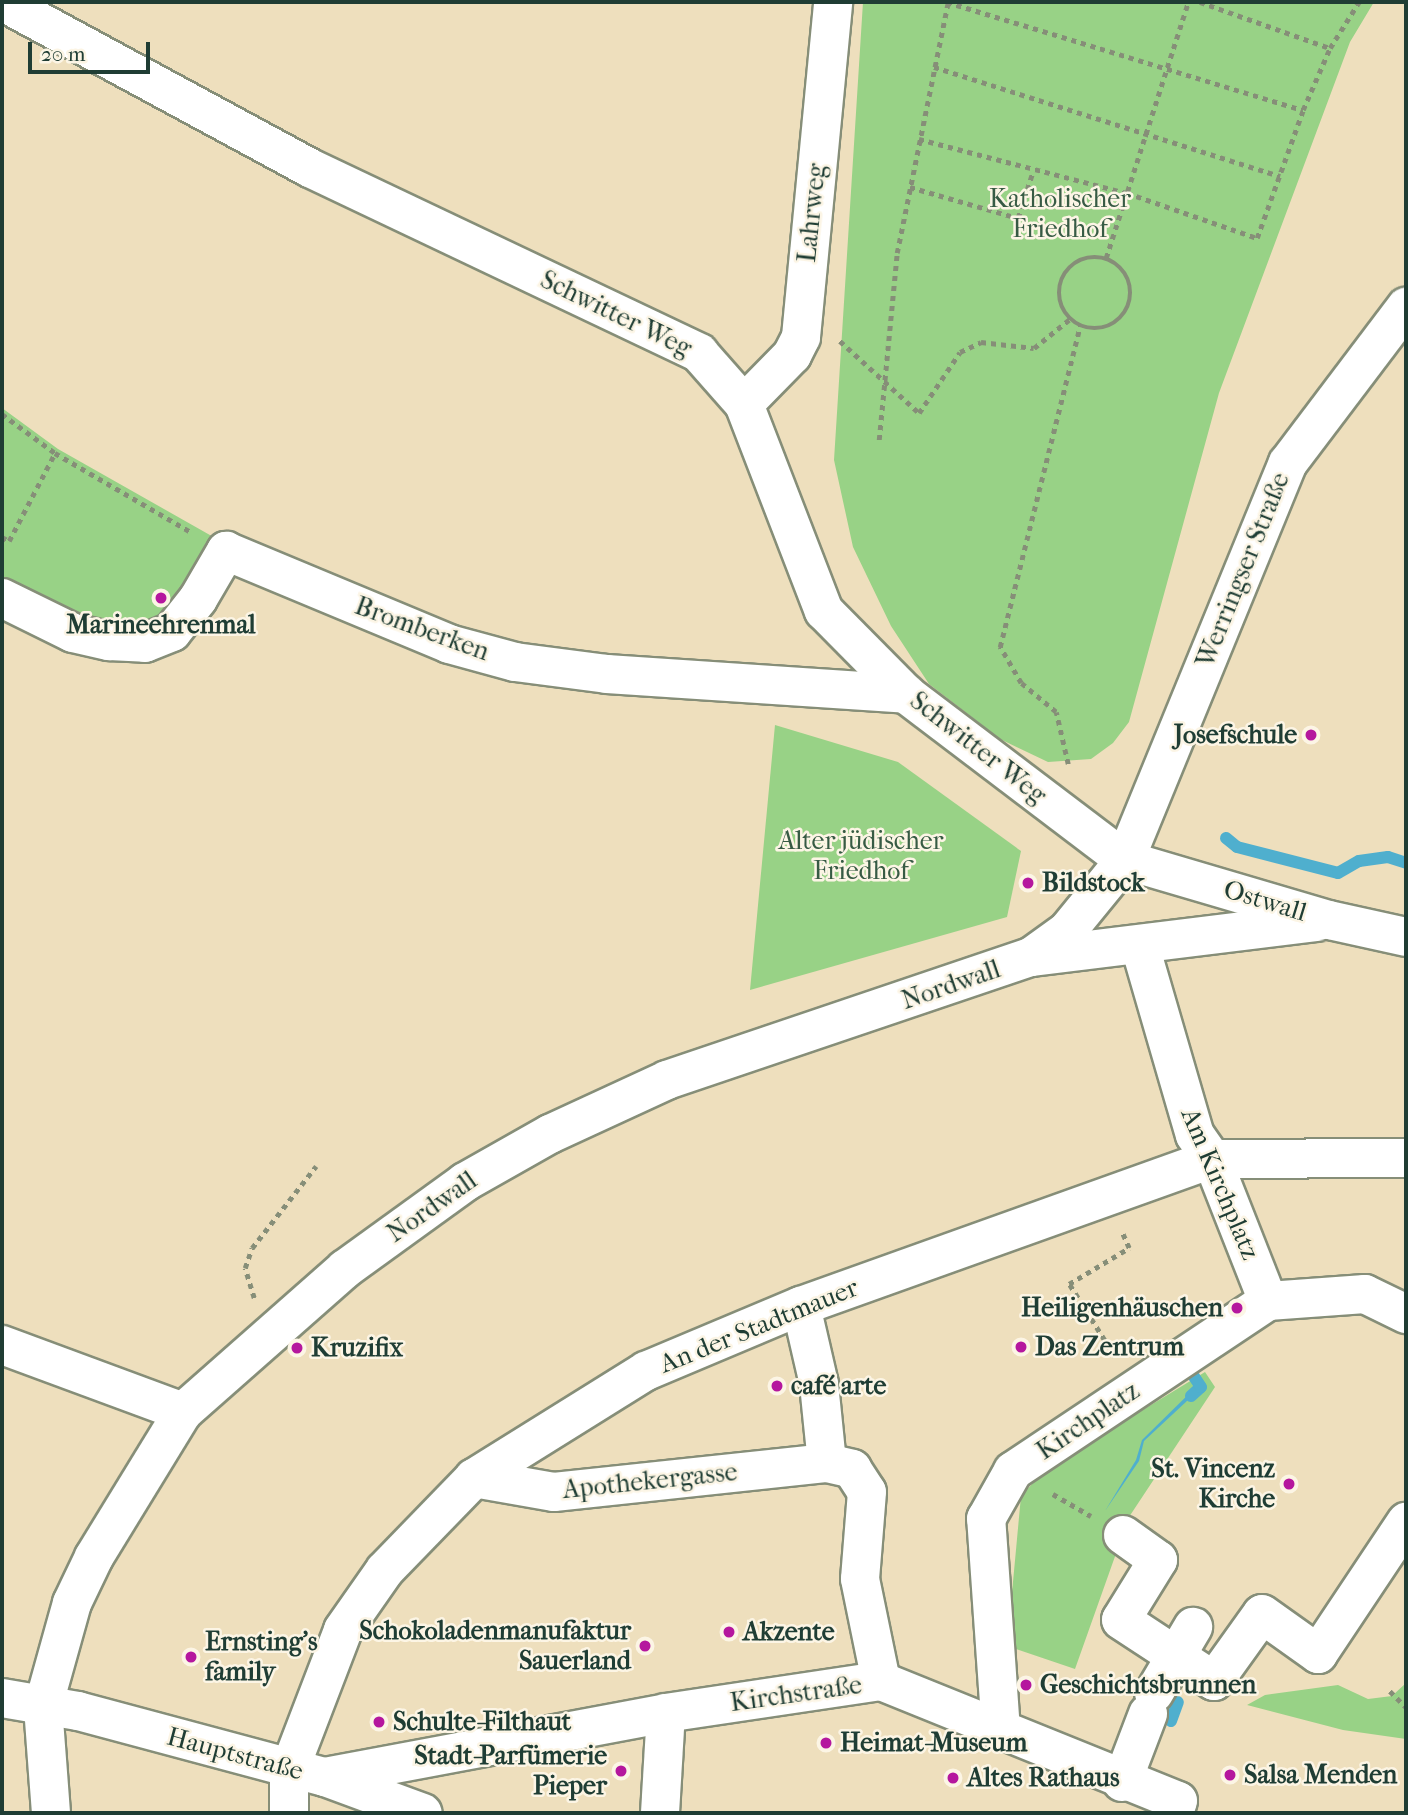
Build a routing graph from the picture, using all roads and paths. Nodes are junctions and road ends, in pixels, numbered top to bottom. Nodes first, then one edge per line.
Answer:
1 (3, 2) edge
2 (833, 2) edge
3 (947, 2) edge
4 (1188, 2) edge
5 (1200, 2) edge
6 (1359, 2) edge
7 (1330, 48) junction
8 (1167, 65) junction
9 (934, 67) junction
10 (1303, 110) junction
11 (1146, 132) junction
12 (919, 139) junction
13 (1033, 171) junction
14 (1280, 176) junction
15 (910, 187) junction
16 (1127, 193) junction
17 (1106, 258) junction
18 (803, 307) junction
19 (1406, 307) edge
20 (1070, 319) junction
21 (1080, 326) junction
22 (884, 382) junction
23 (744, 404) junction
24 (2, 414) edge
25 (878, 440) dead end
26 (55, 453) junction
27 (2, 537) edge
28 (226, 551) junction
29 (2, 598) edge
30 (906, 694) junction
31 (1056, 712) dead end
32 (1125, 860) junction
33 (1329, 920) junction
34 (1406, 937) edge
35 (1140, 946) junction
36 (1031, 957) junction
37 (1406, 1158) edge
38 (1212, 1159) junction
39 (316, 1166) dead end
40 (1107, 1196) junction
41 (1268, 1301) junction
42 (802, 1306) junction
43 (1406, 1314) edge
44 (271, 1336) junction
45 (2, 1345) edge
46 (1136, 1389) junction
47 (183, 1412) junction
48 (827, 1463) junction
49 (1013, 1471) junction
50 (474, 1478) junction
51 (1406, 1522) edge
52 (1123, 1535) joint
53 (1184, 1641) junction
54 (881, 1681) junction
55 (1390, 1691) dead end
56 (2, 1698) edge
57 (43, 1707) junction
58 (1406, 1707) edge
59 (666, 1713) junction
60 (1001, 1731) junction
61 (307, 1774) junction
62 (1122, 1782) junction
63 (662, 1808) edge
64 (51, 1813) edge
65 (289, 1813) edge
66 (423, 1813) edge
67 (1174, 1813) edge

1 - 23 street, Schwitter Weg
2 - 18 street, Lahrweg
3 - 8 path
3 - 9 path
4 - 8 path
5 - 7 path
6 - 7 path
7 - 10 path
8 - 10 path
8 - 11 path
9 - 11 path
9 - 12 path
10 - 14 path
11 - 14 path
11 - 16 path
12 - 13 path
12 - 15 path
13 - 15 path
13 - 16 path
14 - 16 path
15 - 22 path
16 - 17 path
17 - 20 path
17 - 21 path
18 - 22 path
18 - 23 street, Lahrweg
19 - 32 street, Werringser Straße
20 - 21 path
20 - 22 path
21 - 31 path
22 - 25 path
23 - 30 street, Schwitter Weg
24 - 26 path
26 - 27 path
26 - 28 path
28 - 29 street
28 - 30 street, Bromberken
30 - 32 street, Schwitter Weg
32 - 33 street, Ostwall
32 - 36 street, Nordwall
33 - 34 street, Ostwall
33 - 35 street, Nordwall
35 - 36 street, Nordwall
35 - 38 street, Am Kirchplatz
36 - 44 street, Nordwall
37 - 38 street, An der Stadtmauer
38 - 40 street, An der Stadtmauer
38 - 41 street, Am Kirchplatz
39 - 44 path
40 - 42 street, An der Stadtmauer
40 - 46 path
41 - 43 street, Kirchplatz
41 - 46 street, Kirchplatz
42 - 48 street
42 - 50 street, An der Stadtmauer
44 - 47 street, Nordwall
45 - 47 street
46 - 49 street, Kirchplatz
47 - 57 street, Nordwall
48 - 50 street, Apothekergasse
48 - 54 street
49 - 52 path
49 - 60 street, Kirchplatz
50 - 61 street, An der Stadtmauer
51 - 53 street
52 - 53 street
53 - 62 street
54 - 59 street, Kirchstraße
54 - 60 street, Kirchstraße
55 - 58 path
56 - 57 street, Hauptstraße
57 - 61 street, Hauptstraße
57 - 64 street, Nordwall
59 - 61 street, Kirchstraße
59 - 63 street
60 - 62 street, Kirchstraße
61 - 65 street
61 - 66 street, Hauptstraße
62 - 67 street, Kirchstraße

